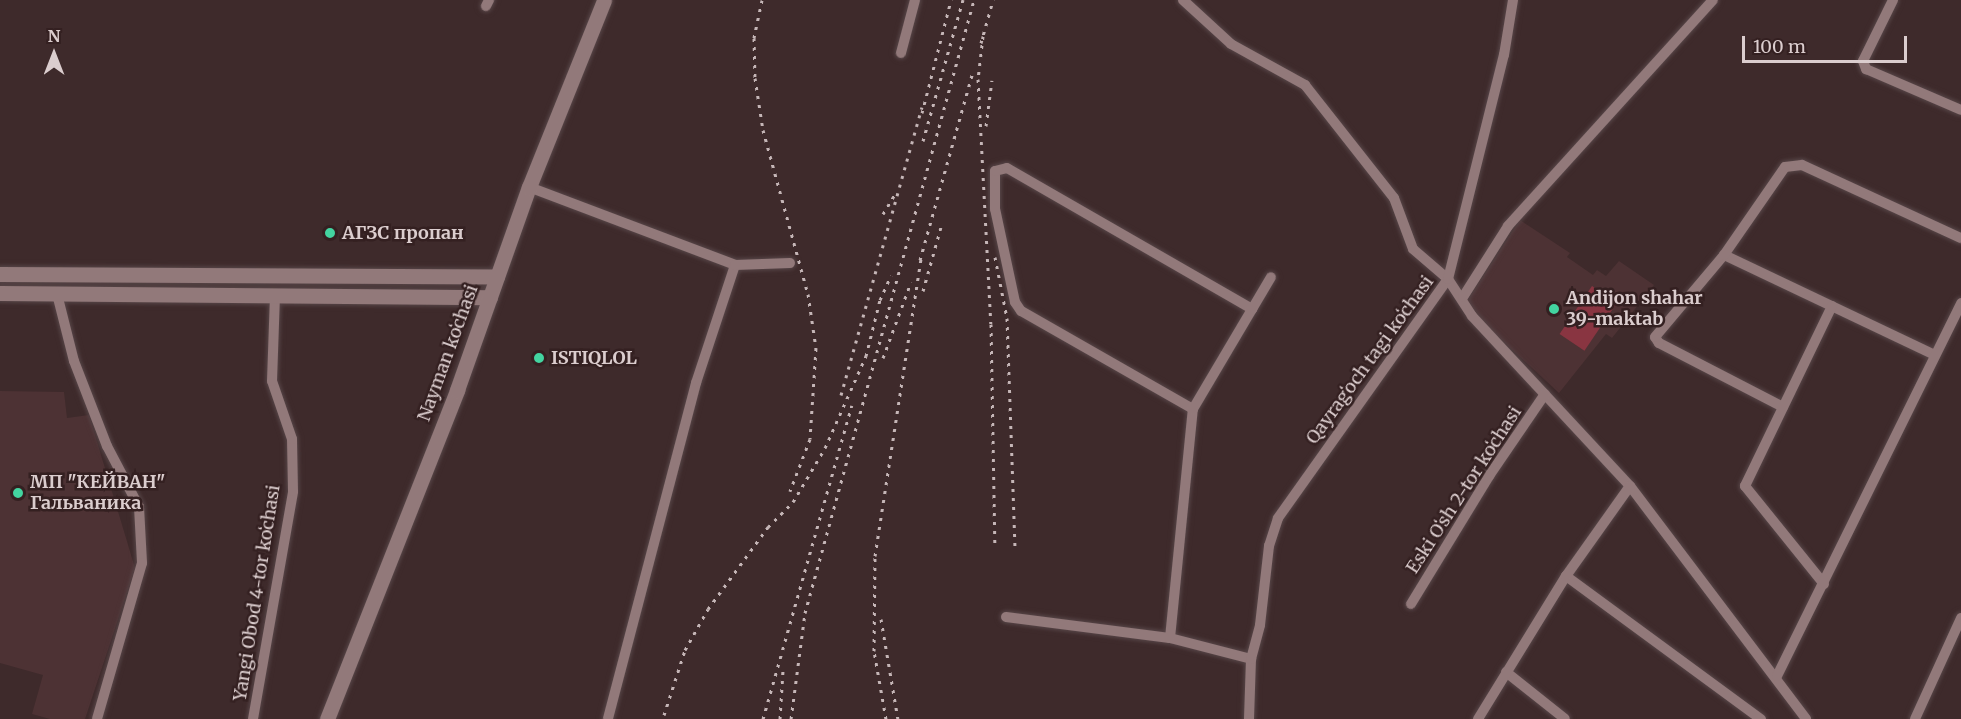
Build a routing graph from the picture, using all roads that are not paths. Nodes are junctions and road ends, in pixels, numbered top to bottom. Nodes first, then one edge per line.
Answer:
1 (604, 0) edge
2 (915, 0) edge
3 (1183, 0) edge
4 (1513, 0) edge
5 (1713, 0) edge
6 (1893, 0) edge
7 (901, 53) dead end
8 (1961, 110) edge
9 (528, 187) junction
10 (1961, 238) edge
11 (1724, 255) junction
12 (790, 263) dead end
13 (735, 265) junction
14 (0, 274) edge
15 (497, 277) junction
16 (1271, 277) dead end
17 (1448, 279) junction
18 (0, 293) edge
19 (57, 294) junction
20 (275, 296) junction
21 (490, 297) junction
22 (1462, 297) junction
23 (1961, 303) edge
24 (1832, 306) junction
25 (1252, 309) junction
26 (1935, 355) junction
27 (1545, 394) junction
28 (1784, 407) junction
29 (1193, 409) junction
30 (1630, 486) junction
31 (1566, 576) junction
32 (1824, 584) junction
33 (1411, 604) dead end
34 (1006, 617) dead end
35 (1961, 618) edge
36 (1170, 638) junction
37 (1251, 659) junction
38 (1506, 672) junction
39 (1777, 676) junction
40 (98, 719) edge
41 (253, 719) edge
42 (327, 719) edge
43 (608, 719) edge
44 (1249, 719) edge
45 (1478, 719) edge
46 (1565, 719) edge
47 (1761, 719) edge
48 (1806, 719) edge
49 (1915, 719) edge

1 - 9 main road, Nayman koʻchasi
2 - 7 street
3 - 17 street
4 - 17 street, Qayragʻoch tagi koʻchasi
5 - 22 street
6 - 8 street
9 - 13 street
9 - 15 main road, Nayman koʻchasi
10 - 11 street
11 - 24 street
11 - 28 street
12 - 13 street
13 - 43 street
14 - 15 main road
15 - 21 main road, Nayman koʻchasi
16 - 25 street
17 - 22 street
17 - 37 street, Qayragʻoch tagi koʻchasi
18 - 19 main road
19 - 20 main road
19 - 40 street
20 - 21 main road
20 - 41 street, Yangi Obod 4-tor koʻchasi
21 - 42 main road, Nayman koʻchasi
22 - 27 street
23 - 26 street
24 - 26 street
24 - 28 street
25 - 29 street
25 - 29 street
26 - 32 street
27 - 30 street
27 - 33 street, Eski Oʻsh 2-tor koʻchasi
28 - 32 street
29 - 36 street
30 - 31 street
30 - 39 street
31 - 38 street
31 - 47 street
32 - 39 street
34 - 36 street
35 - 49 street
36 - 37 street
37 - 44 street, Qayragʻoch tagi koʻchasi
38 - 45 street
38 - 46 street
39 - 48 street

